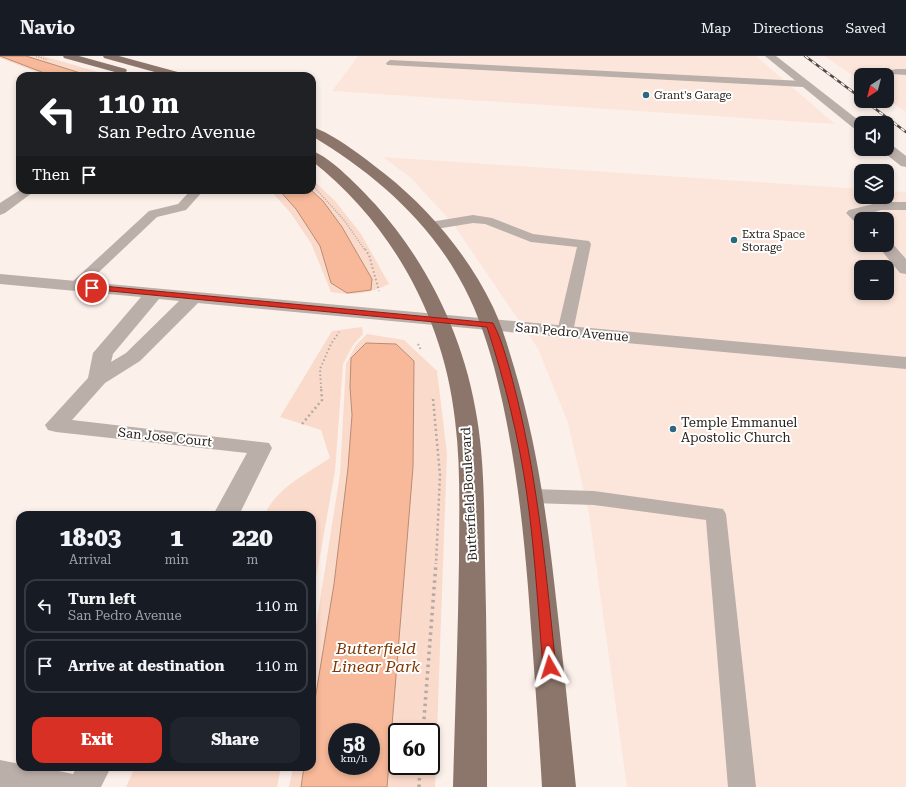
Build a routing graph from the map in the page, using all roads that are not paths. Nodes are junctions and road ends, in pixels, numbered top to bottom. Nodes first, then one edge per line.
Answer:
1 (68, 56) edge
2 (108, 56) edge
3 (770, 56) edge
4 (390, 63) dead end
5 (126, 72) edge
6 (166, 72) edge
7 (803, 84) junction
8 (854, 123) edge
9 (316, 133) edge
10 (894, 154) edge
11 (316, 158) edge
12 (906, 163) edge
13 (22, 194) edge
14 (194, 194) edge
15 (906, 206) edge
16 (0, 210) edge
17 (858, 212) edge
18 (430, 226) junction
19 (891, 252) edge
20 (906, 269) edge
21 (0, 280) edge
22 (76, 286) junction
23 (155, 293) junction
24 (194, 297) junction
25 (440, 320) junction
26 (491, 325) junction
27 (565, 332) junction
28 (906, 363) edge
29 (98, 379) junction
30 (532, 496) junction
31 (228, 511) edge
32 (92, 771) edge
33 (0, 775) edge
34 (66, 787) edge
35 (84, 787) edge
36 (470, 787) edge
37 (558, 787) edge
38 (742, 787) edge

1 - 5 main road
2 - 6 main road
3 - 7 street
4 - 7 lane
7 - 8 street
9 - 18 main road
10 - 12 street
11 - 25 main road, Butterfield Boulevard
13 - 16 street
14 - 22 lane
15 - 17 street
18 - 26 main road
18 - 27 lane
19 - 20 street
21 - 22 street, San Pedro Avenue
22 - 23 street, San Pedro Avenue
23 - 24 street, San Pedro Avenue
23 - 29 street
24 - 25 street, San Pedro Avenue
24 - 29 street, San Jose Court
25 - 26 street, San Pedro Avenue
25 - 36 main road, Butterfield Boulevard
26 - 27 street, San Pedro Avenue
26 - 30 main road
27 - 28 street, San Pedro Avenue
29 - 31 street, San Jose Court
30 - 37 main road
30 - 38 lane
32 - 35 street
33 - 34 street

